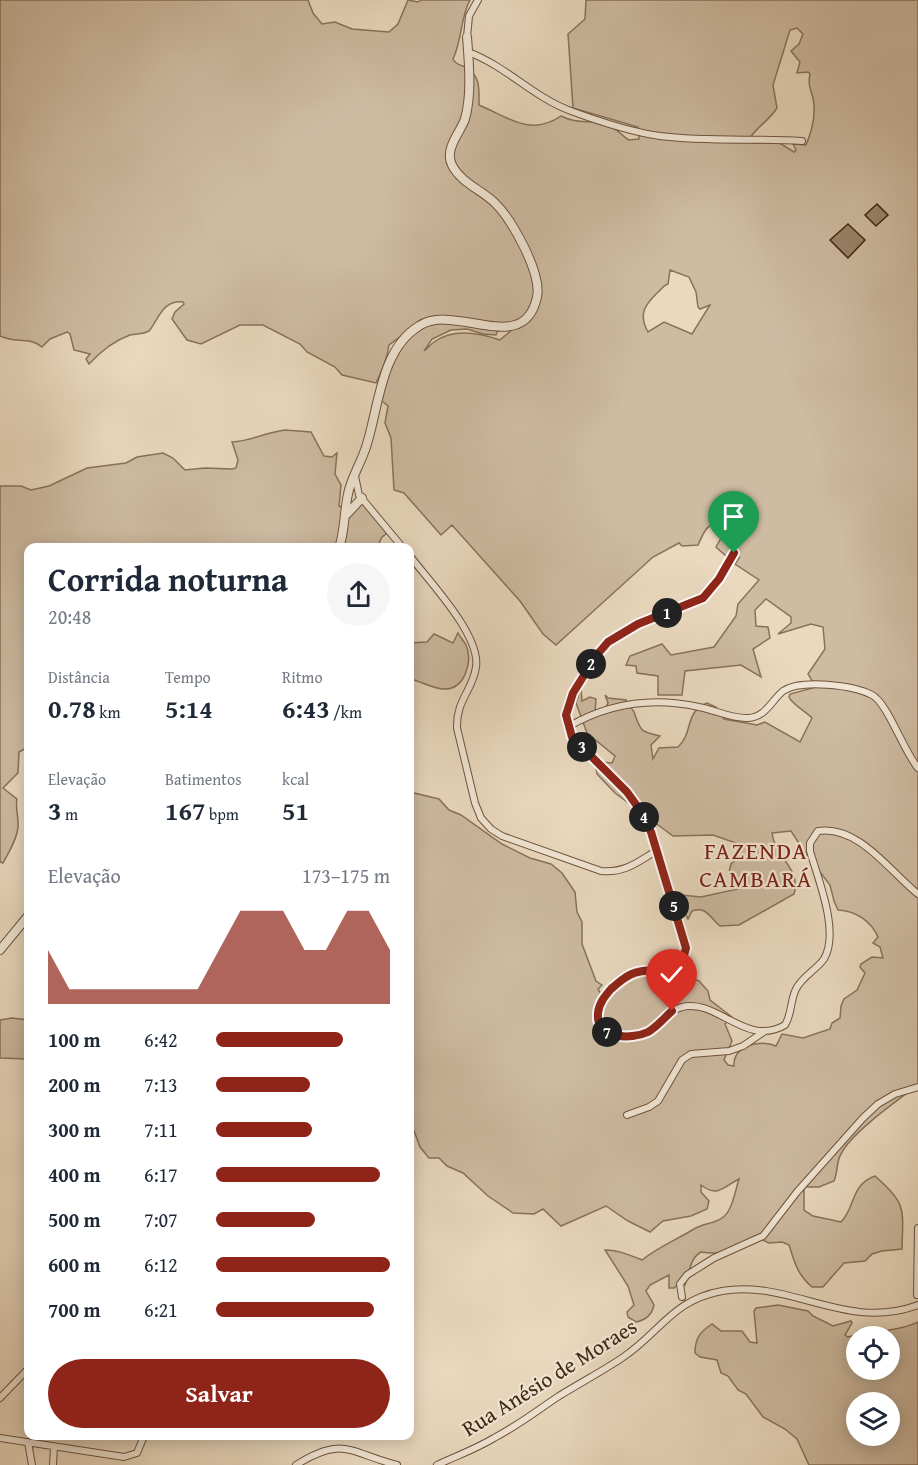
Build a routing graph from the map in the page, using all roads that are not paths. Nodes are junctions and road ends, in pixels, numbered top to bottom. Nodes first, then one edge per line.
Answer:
1 (478, 0) edge
2 (467, 37) joint
3 (468, 52) junction
4 (802, 141) dead end
5 (355, 476) junction
6 (348, 492) junction
7 (360, 496) junction
8 (345, 516) junction
9 (397, 540) junction
10 (340, 543) edge
11 (396, 543) edge
12 (399, 543) edge
13 (734, 553) dead end
14 (414, 561) edge
15 (568, 727) junction
16 (918, 768) edge
17 (656, 850) junction
18 (918, 894) edge
19 (24, 921) edge
20 (0, 950) edge
21 (765, 1031) junction
22 (918, 1087) edge
23 (627, 1115) dead end
24 (918, 1228) edge
25 (917, 1294) edge
26 (682, 1297) dead end
27 (918, 1305) edge
28 (24, 1373) edge
29 (0, 1398) edge
30 (0, 1438) edge
31 (143, 1440) edge
32 (28, 1442) junction
33 (54, 1447) junction
34 (33, 1465) edge
35 (53, 1465) edge
36 (296, 1465) edge
37 (397, 1465) edge
38 (437, 1465) edge

1 - 2 street
2 - 3 street
3 - 4 street
3 - 5 street
5 - 6 street
5 - 7 street
6 - 7 street
6 - 8 street
7 - 8 street
7 - 9 street
8 - 10 street
9 - 11 street
9 - 12 street
13 - 15 street
14 - 17 street
15 - 16 street
15 - 17 street
17 - 21 street
18 - 21 street
19 - 20 street
21 - 23 street
22 - 26 street
24 - 25 street
27 - 38 street, Rua Anésio de Moraes
28 - 29 street
30 - 32 street
31 - 33 street
32 - 33 street
32 - 34 street
33 - 35 street
36 - 37 street

